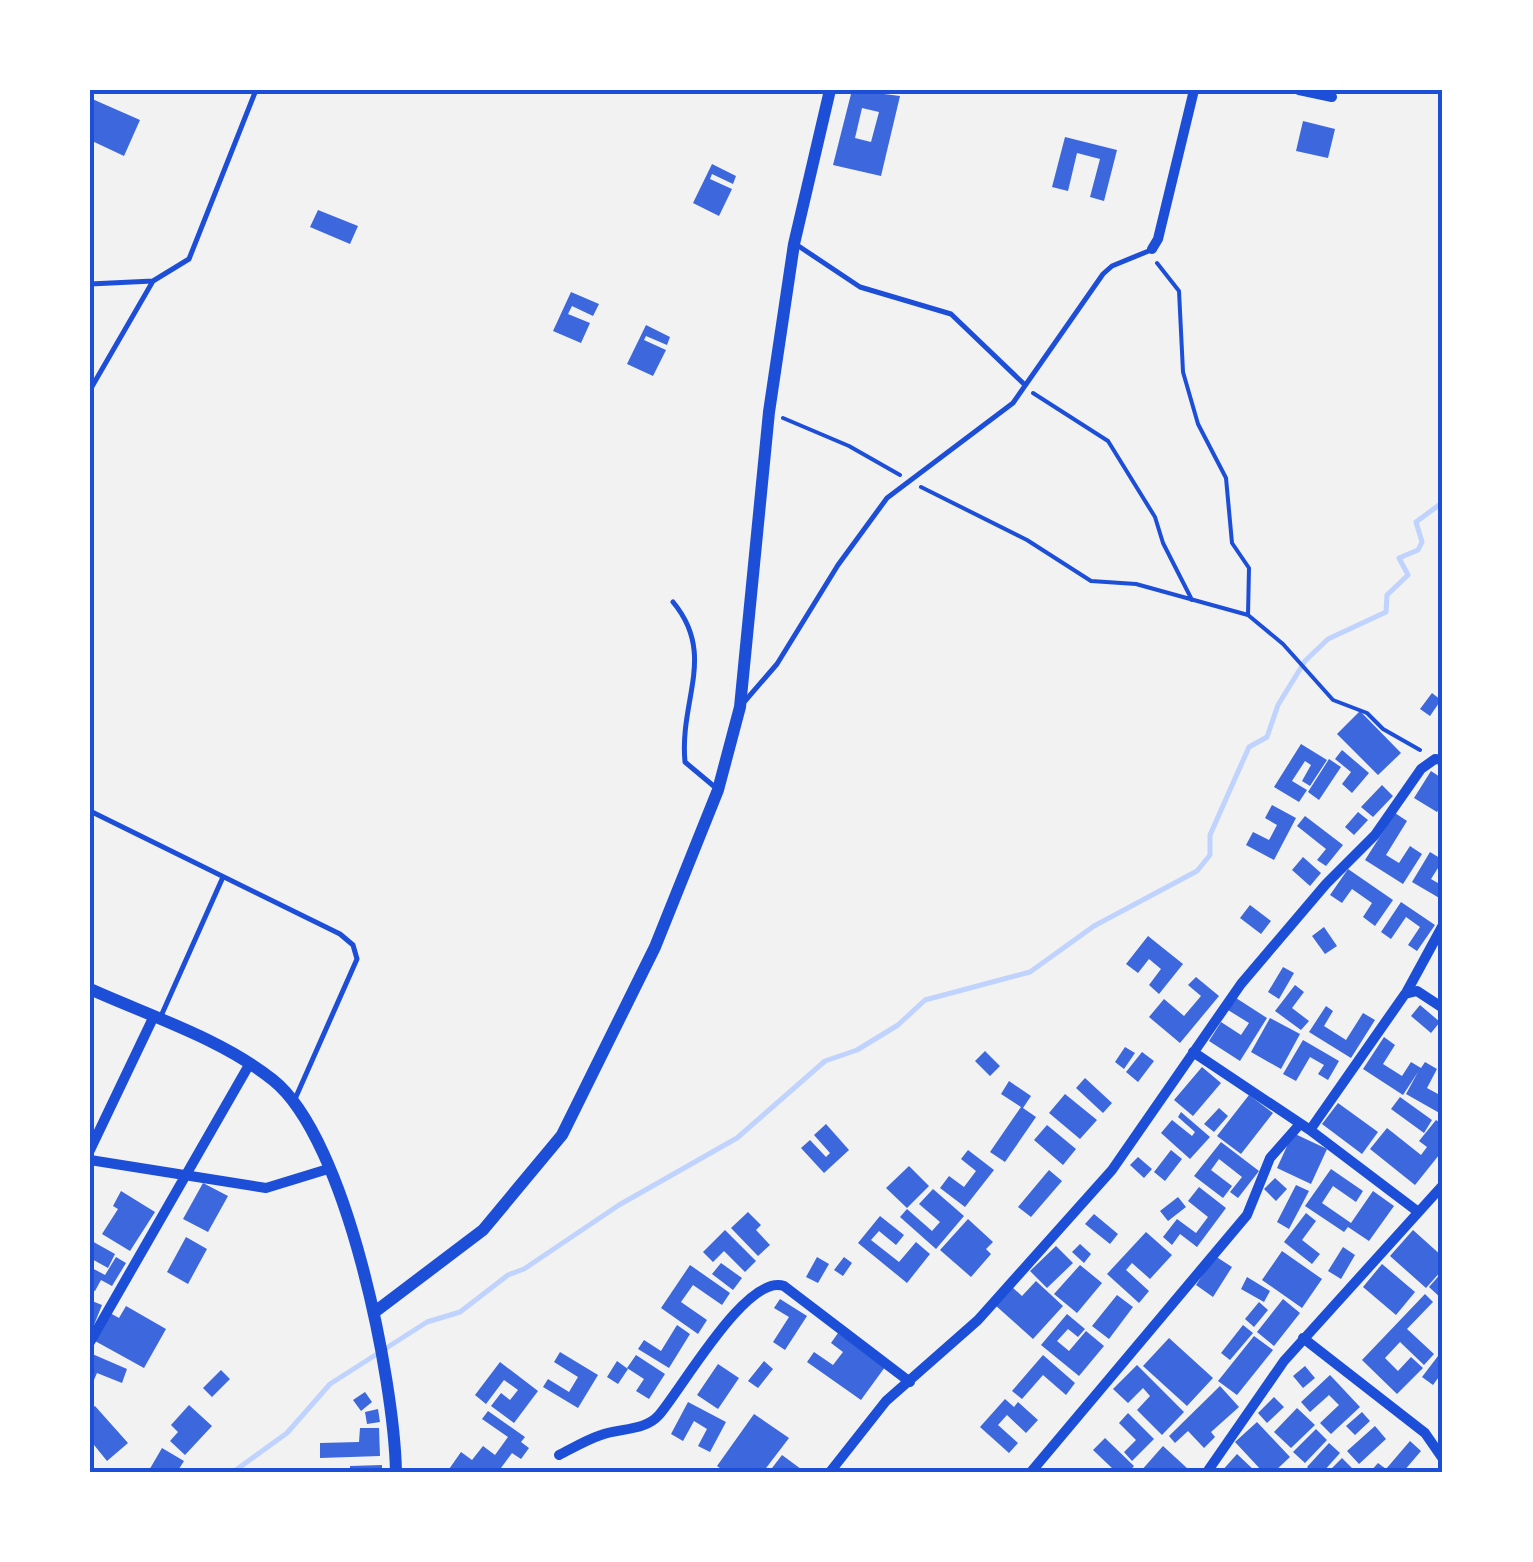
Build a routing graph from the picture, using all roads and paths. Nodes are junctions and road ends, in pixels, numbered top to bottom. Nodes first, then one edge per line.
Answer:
1 (256, 90) edge
2 (830, 90) edge
3 (1194, 90) edge
4 (1300, 90) edge
5 (1332, 97) dead end
6 (794, 244) junction
7 (1149, 251) junction
8 (152, 280) junction
9 (90, 284) edge
10 (1025, 387) junction
11 (90, 390) edge
12 (769, 412) junction
13 (910, 480) junction
14 (1192, 600) junction
15 (673, 602) dead end
16 (1248, 615) junction
17 (740, 707) junction
18 (1439, 760) edge
19 (718, 790) junction
20 (90, 812) edge
21 (224, 877) junction
22 (1443, 925) edge
23 (91, 991) edge
24 (1405, 994) junction
25 (1443, 1008) edge
26 (156, 1019) junction
27 (1193, 1052) junction
28 (249, 1064) junction
29 (294, 1102) junction
30 (1305, 1127) junction
31 (90, 1150) edge
32 (90, 1160) edge
33 (328, 1169) junction
34 (186, 1177) junction
35 (1443, 1185) edge
36 (1418, 1211) junction
37 (376, 1311) junction
38 (1303, 1338) junction
39 (90, 1342) edge
40 (910, 1382) junction
41 (559, 1455) dead end
42 (1443, 1459) edge
43 (396, 1472) edge
44 (830, 1472) edge
45 (1031, 1472) edge
46 (1207, 1472) edge

1 - 8 lane
2 - 6 street
3 - 7 street
4 - 5 street
6 - 10 lane
6 - 12 street
7 - 10 lane
7 - 16 path
8 - 9 lane
8 - 11 lane
10 - 13 lane
10 - 14 path
12 - 13 path
12 - 17 street
13 - 14 path
13 - 17 lane
14 - 16 path
15 - 19 lane
16 - 18 path
17 - 19 street
18 - 27 street
19 - 37 street
20 - 21 lane
21 - 26 lane
21 - 29 lane
22 - 24 street
23 - 26 street
24 - 25 street
24 - 30 street
26 - 28 street
26 - 31 street
27 - 30 street
27 - 40 street
28 - 29 street
28 - 34 street
29 - 33 street
30 - 36 street
30 - 45 street
32 - 34 street
33 - 34 street
33 - 37 street
34 - 39 street
35 - 36 street
36 - 38 street
37 - 43 street
38 - 42 street
38 - 46 street
40 - 41 street
40 - 44 street

